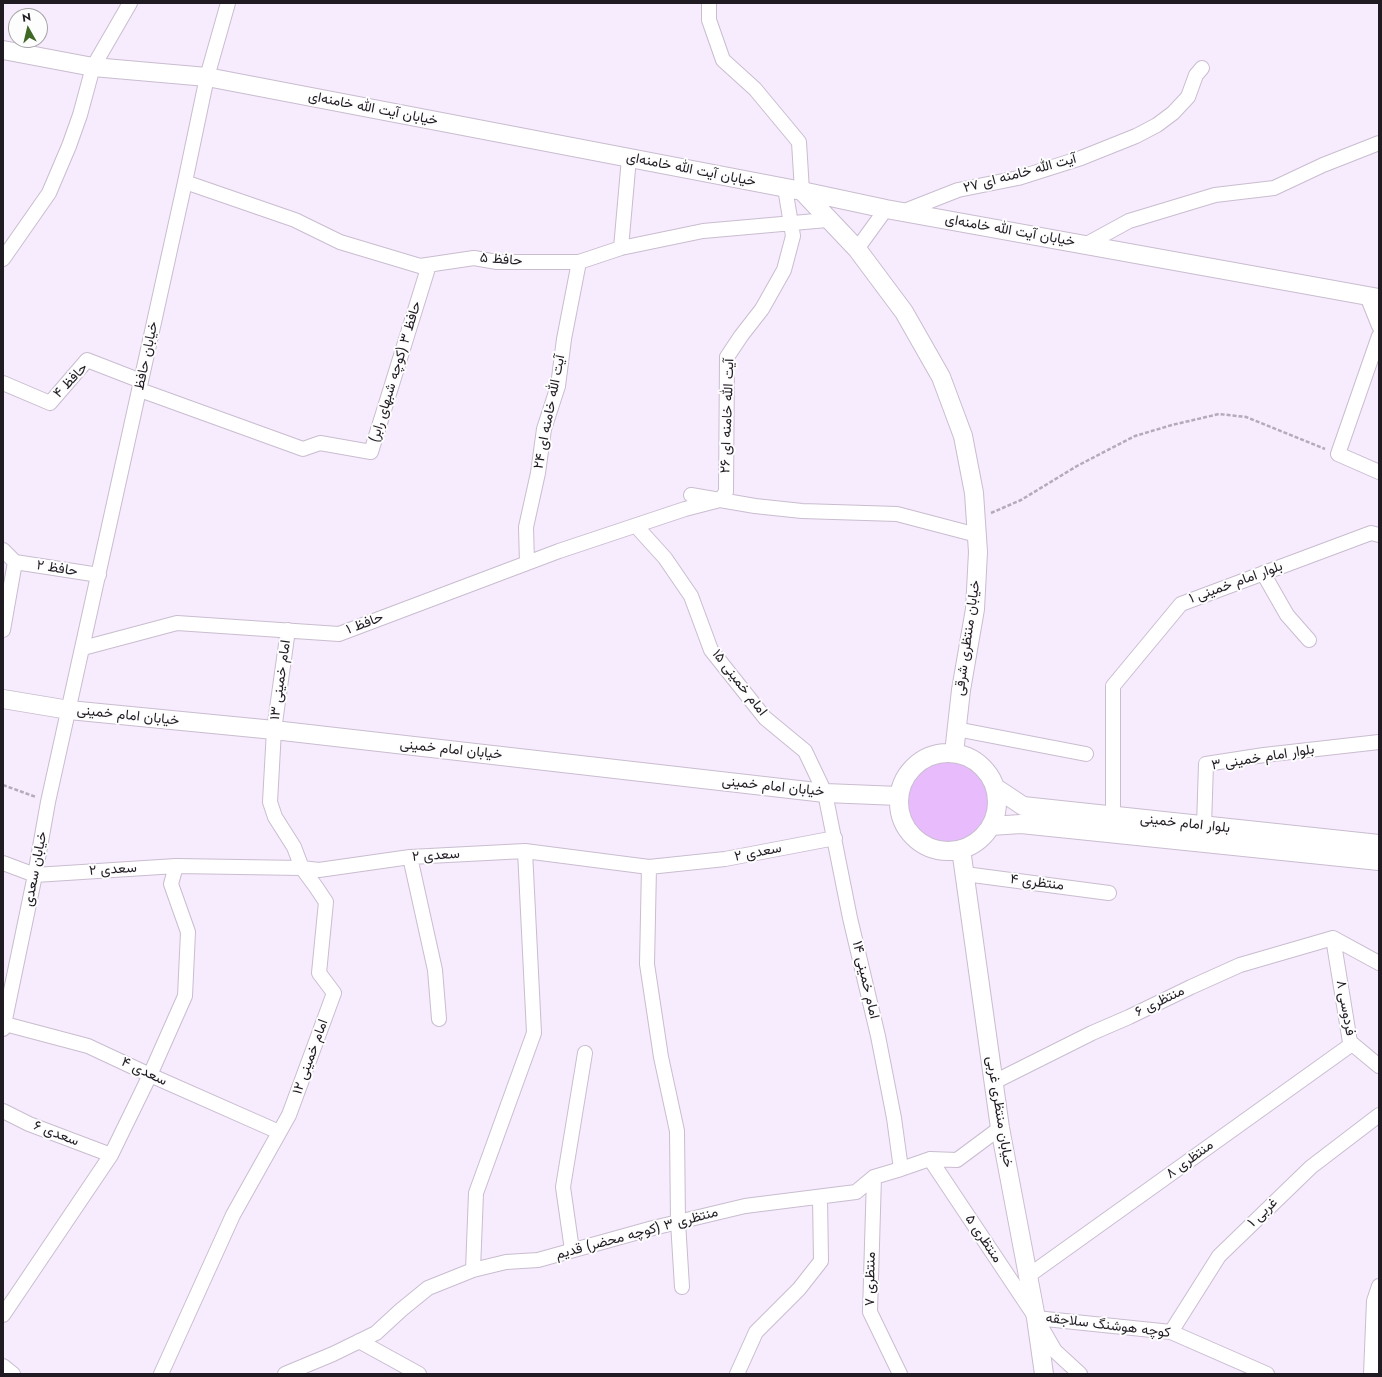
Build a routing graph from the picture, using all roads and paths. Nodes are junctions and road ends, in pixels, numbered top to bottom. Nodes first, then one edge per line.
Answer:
1 (130, 3) edge
2 (228, 3) edge
3 (709, 3) edge
4 (3, 50) edge
5 (93, 67) junction
6 (1202, 68) dead end
7 (206, 77) junction
8 (1379, 144) edge
9 (630, 158) junction
10 (185, 182) junction
11 (793, 190) junction
12 (894, 210) junction
13 (827, 220) junction
14 (1085, 245) junction
15 (621, 248) junction
16 (856, 249) junction
17 (4, 257) edge
18 (580, 262) junction
19 (429, 265) junction
20 (1373, 297) edge
21 (1379, 326) edge
22 (1379, 336) edge
23 (3, 383) edge
24 (140, 386) junction
25 (1330, 451) dead end
26 (1379, 472) edge
27 (690, 495) dead end
28 (720, 500) junction
29 (636, 526) junction
30 (976, 527) junction
31 (1379, 535) edge
32 (3, 550) edge
33 (15, 562) junction
34 (527, 563) junction
35 (1263, 573) junction
36 (99, 575) junction
37 (3, 630) edge
38 (288, 630) junction
39 (1309, 640) dead end
40 (83, 648) junction
41 (3, 700) edge
42 (69, 710) junction
43 (956, 729) junction
44 (274, 730) junction
45 (1379, 742) edge
46 (954, 753) junction
47 (1086, 754) dead end
48 (3, 785) edge
49 (996, 788) junction
50 (825, 793) junction
51 (899, 796) junction
52 (48, 802) junction
53 (1113, 816) junction
54 (991, 826) junction
55 (1204, 826) junction
56 (834, 838) junction
57 (1379, 844) edge
58 (961, 849) junction
59 (526, 851) junction
60 (410, 857) junction
61 (1379, 861) edge
62 (3, 863) edge
63 (176, 866) junction
64 (649, 867) junction
65 (302, 868) junction
66 (965, 874) junction
67 (35, 875) junction
68 (1109, 892) dead end
69 (1333, 938) junction
70 (1379, 963) edge
71 (439, 1019) dead end
72 (4, 1026) edge
73 (1352, 1044) junction
74 (585, 1053) dead end
75 (1379, 1066) edge
76 (150, 1075) junction
77 (994, 1082) junction
78 (3, 1111) edge
79 (1379, 1115) edge
80 (1000, 1128) junction
81 (279, 1132) junction
82 (111, 1155) junction
83 (930, 1159) junction
84 (901, 1169) junction
85 (874, 1177) junction
86 (820, 1198) junction
87 (678, 1222) junction
88 (572, 1250) junction
89 (473, 1270) junction
90 (1028, 1276) junction
91 (1379, 1286) edge
92 (682, 1288) dead end
93 (3, 1315) edge
94 (1036, 1318) junction
95 (1171, 1332) junction
96 (359, 1341) junction
97 (1055, 1351) junction
98 (3, 1366) edge
99 (1041, 1372) edge
100 (13, 1374) edge
101 (161, 1374) edge
102 (285, 1374) edge
103 (419, 1374) edge
104 (737, 1374) edge
105 (900, 1374) edge
106 (1080, 1374) edge
107 (1267, 1374) edge
108 (1371, 1374) edge

1 - 5 street
2 - 7 street, خیابان حافظ
3 - 11 street, آیت الله خامنه ای ۲۶
4 - 5 main road, خیابان آیت الله خامنه‌ای
5 - 7 main road, خیابان آیت الله خامنه‌ای
5 - 17 street
6 - 12 street, آیت الله خامنه ای ۲۷
7 - 9 main road, خیابان آیت الله خامنه‌ای
7 - 10 street, خیابان حافظ
8 - 14 street
9 - 11 main road, خیابان آیت الله خامنه‌ای
9 - 15 street
10 - 19 street, حافظ ۵
10 - 24 street, خیابان حافظ
11 - 12 main road, خیابان آیت الله خامنه‌ای
11 - 13 main road, خیابان منتظری شرقی
11 - 28 street, آیت الله خامنه ای ۲۶
12 - 14 main road, خیابان آیت الله خامنه‌ای
12 - 16 street
13 - 15 street, حافظ ۵
13 - 16 main road, خیابان منتظری شرقی
14 - 20 main road, خیابان آیت الله خامنه‌ای
15 - 18 street, حافظ ۵
16 - 30 main road, خیابان منتظری شرقی
18 - 19 street, حافظ ۵
18 - 34 street, آیت الله خامنه ای ۲۴
19 - 24 street, حافظ ۳ (کوچه شبهای رابر)
20 - 21 street
22 - 26 street
23 - 24 street, حافظ ۴
24 - 36 street, خیابان حافظ
25 - 30 path
27 - 28 street
28 - 29 street
28 - 30 street
29 - 34 street, حافظ ۱
29 - 50 street, امام خمینی ۱۵
30 - 43 main road, خیابان منتظری شرقی
31 - 35 street, بلوار امام خمینی ۱
32 - 33 street
33 - 36 street, حافظ ۲
33 - 37 street
34 - 38 street, حافظ ۱
35 - 39 street
35 - 53 street, بلوار امام خمینی ۱
36 - 40 street, خیابان حافظ
38 - 40 street, حافظ ۱
38 - 44 street, امام خمینی ۱۳
40 - 42 street, خیابان حافظ
41 - 42 main road, خیابان امام خمینی
42 - 44 main road, خیابان امام خمینی
42 - 52 street, خیابان سعدی
43 - 46 main road, خیابان منتظری شرقی
43 - 47 street
44 - 50 main road, خیابان امام خمینی
44 - 65 street, امام خمینی ۱۲
45 - 55 street, بلوار امام خمینی ۳
46 - 49 main road
46 - 51 main road
48 - 52 path
49 - 53 main road, بلوار امام خمینی
49 - 54 main road
50 - 51 main road, خیابان امام خمینی
50 - 56 street, امام خمینی ۱۴
51 - 58 main road
52 - 67 street, خیابان سعدی
53 - 55 main road, بلوار امام خمینی
54 - 58 main road
54 - 61 main road, بلوار امام خمینی
55 - 57 main road, بلوار امام خمینی
56 - 64 street, سعدی ۲
56 - 84 street, امام خمینی ۱۴
58 - 66 main road, خیابان منتظری غربی
59 - 60 street, سعدی ۲
59 - 64 street, سعدی ۲
59 - 89 street
60 - 65 street, سعدی ۲
60 - 71 street
62 - 67 street
63 - 65 street, سعدی ۲
63 - 67 street, سعدی ۲
63 - 76 street
64 - 87 street
65 - 81 street, امام خمینی ۱۲
66 - 68 street, منتظری ۴
66 - 77 main road, خیابان منتظری غربی
67 - 72 street, خیابان سعدی
69 - 70 street
69 - 73 street, فردوسی ۸
69 - 77 street, منتظری ۶
72 - 76 street, سعدی ۴
73 - 75 street, فردوسی ۸
73 - 90 street, منتظری ۸
74 - 88 street
76 - 81 street, سعدی ۴
76 - 82 street
77 - 80 main road, خیابان منتظری غربی
78 - 82 street, سعدی ۶
79 - 95 street, غربی ۱
80 - 83 street, منتظری ۳ (کوچه محضر) قدیم
80 - 90 main road, خیابان منتظری غربی
81 - 101 street, امام خمینی ۱۲
82 - 93 street
83 - 84 street, منتظری ۳ (کوچه محضر) قدیم
83 - 94 street, منتظری ۵
84 - 85 street, منتظری ۳ (کوچه محضر) قدیم
85 - 86 street, منتظری ۳ (کوچه محضر) قدیم
85 - 105 street, منتظری ۷
86 - 87 street, منتظری ۳ (کوچه محضر) قدیم
86 - 104 street
87 - 88 street, منتظری ۳ (کوچه محضر) قدیم
87 - 92 street
88 - 89 street, منتظری ۳ (کوچه محضر) قدیم
89 - 96 street, منتظری ۳ (کوچه محضر) قدیم
90 - 94 main road, خیابان منتظری غربی
91 - 108 street
94 - 95 street, کوچه هوشنگ سلاجقه
94 - 97 street, منتظری ۵
94 - 99 main road, خیابان منتظری غربی
95 - 107 street, کوچه هوشنگ سلاجقه
96 - 102 street, منتظری ۳ (کوچه محضر) قدیم
96 - 103 street
97 - 99 street
97 - 106 street, منتظری ۵
98 - 100 street

